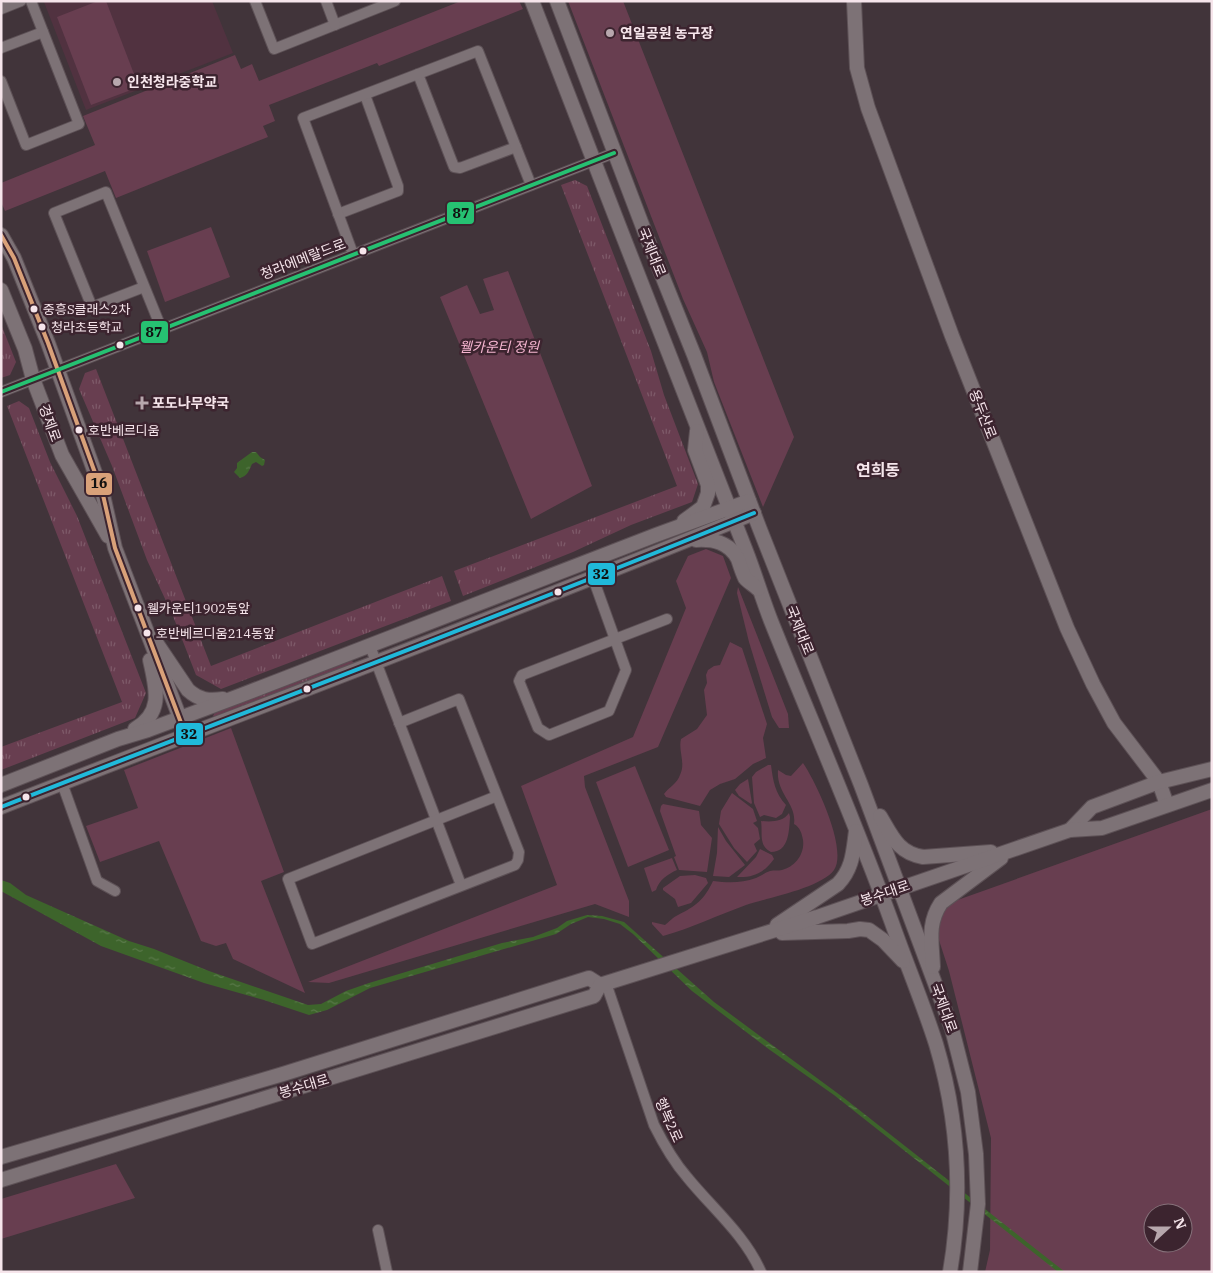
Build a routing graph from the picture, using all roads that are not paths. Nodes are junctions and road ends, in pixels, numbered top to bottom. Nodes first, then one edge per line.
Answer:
1 (21, 1) edge
2 (31, 1) edge
3 (255, 1) edge
4 (326, 1) edge
5 (532, 1) edge
6 (557, 1) edge
7 (854, 1) edge
8 (392, 2) edge
9 (1, 9) edge
10 (335, 25) junction
11 (43, 32) junction
12 (1, 48) edge
13 (418, 74) junction
14 (1, 81) edge
15 (365, 94) junction
16 (516, 147) junction
17 (614, 153) junction
18 (593, 161) junction
19 (531, 185) junction
20 (338, 214) junction
21 (1, 235) edge
22 (353, 254) junction
23 (144, 287) junction
24 (1, 290) edge
25 (162, 330) junction
26 (57, 370) junction
27 (34, 379) junction
28 (1, 392) edge
29 (697, 428) junction
30 (752, 507) junction
31 (731, 515) junction
32 (671, 530) junction
33 (676, 546) junction
34 (115, 548) junction
35 (593, 578) junction
36 (760, 591) junction
37 (667, 619) dead end
38 (144, 627) junction
39 (615, 638) junction
40 (370, 646) junction
41 (376, 662) junction
42 (239, 696) junction
43 (179, 718) junction
44 (399, 723) junction
45 (186, 736) junction
46 (118, 739) junction
47 (1212, 769) edge
48 (1159, 782) junction
49 (62, 783) junction
50 (1, 785) edge
51 (861, 786) junction
52 (1212, 790) edge
53 (497, 796) junction
54 (1167, 805) junction
55 (1, 807) edge
56 (871, 812) junction
57 (436, 821) junction
58 (853, 824) junction
59 (1070, 830) junction
60 (1011, 850) junction
61 (461, 885) junction
62 (899, 888) junction
63 (116, 891) dead end
64 (881, 895) junction
65 (764, 933) junction
66 (926, 961) junction
67 (906, 964) junction
68 (934, 982) junction
69 (603, 984) junction
70 (1, 1158) edge
71 (1, 1180) edge
72 (378, 1230) dead end
73 (387, 1272) edge
74 (761, 1272) edge
75 (950, 1272) edge
76 (970, 1272) edge

1 - 9 street
2 - 11 street
3 - 10 street
4 - 10 street
5 - 18 main road, 국제대로
6 - 17 main road, 국제대로
7 - 48 main road, 용두산로
8 - 10 street
11 - 12 street
11 - 14 street
13 - 15 street
13 - 16 street
13 - 16 street
15 - 20 street
15 - 20 street
16 - 19 street
17 - 18 street, 청라에메랄드로
17 - 30 main road, 국제대로
18 - 19 street, 청라에메랄드로
18 - 29 main road, 국제대로
19 - 22 street, 청라에메랄드로
20 - 22 street
21 - 26 main road, 경제로
22 - 25 street, 청라에메랄드로
23 - 23 street
23 - 25 street
24 - 27 main road, 경제로
25 - 26 street, 청라에메랄드로
26 - 27 street, 청라에메랄드로
26 - 34 main road, 경제로
27 - 28 street, 청라에메랄드로
27 - 34 main road, 경제로
29 - 31 main road, 국제대로
29 - 32 main road
30 - 31 main road
30 - 51 main road, 국제대로
31 - 32 main road
31 - 33 main road
31 - 36 main road, 국제대로
32 - 33 main road
32 - 40 main road
33 - 35 main road
33 - 36 main road
34 - 38 main road, 경제로
35 - 39 street
35 - 41 main road
36 - 58 main road, 국제대로
37 - 39 street
38 - 42 main road
38 - 43 main road, 경제로
38 - 46 main road
39 - 39 street
40 - 41 street
40 - 42 main road
41 - 44 street
41 - 45 main road
42 - 43 main road
43 - 45 main road, 경제로
43 - 46 main road
44 - 53 street
44 - 57 street
45 - 49 main road
46 - 50 main road
47 - 48 main road, 봉수대로
48 - 54 main road, 용두산로
48 - 59 main road, 봉수대로
49 - 55 main road
49 - 63 street
51 - 56 main road, 국제대로
51 - 60 main road
52 - 54 main road, 봉수대로
53 - 57 street
53 - 61 street
54 - 59 main road, 봉수대로
56 - 58 main road
56 - 62 main road, 국제대로
57 - 61 street
57 - 61 street
58 - 64 main road, 국제대로
58 - 65 main road
59 - 60 main road, 봉수대로
60 - 62 main road, 봉수대로
60 - 68 main road
62 - 64 main road, 봉수대로
62 - 66 main road, 국제대로
64 - 65 main road, 봉수대로
64 - 67 main road, 국제대로
65 - 67 main road
65 - 69 main road, 봉수대로
66 - 67 main road
66 - 68 main road, 국제대로
67 - 75 main road, 국제대로
68 - 76 main road, 국제대로
69 - 70 main road, 봉수대로
69 - 71 main road, 봉수대로
69 - 74 street, 행복2로
72 - 73 street

